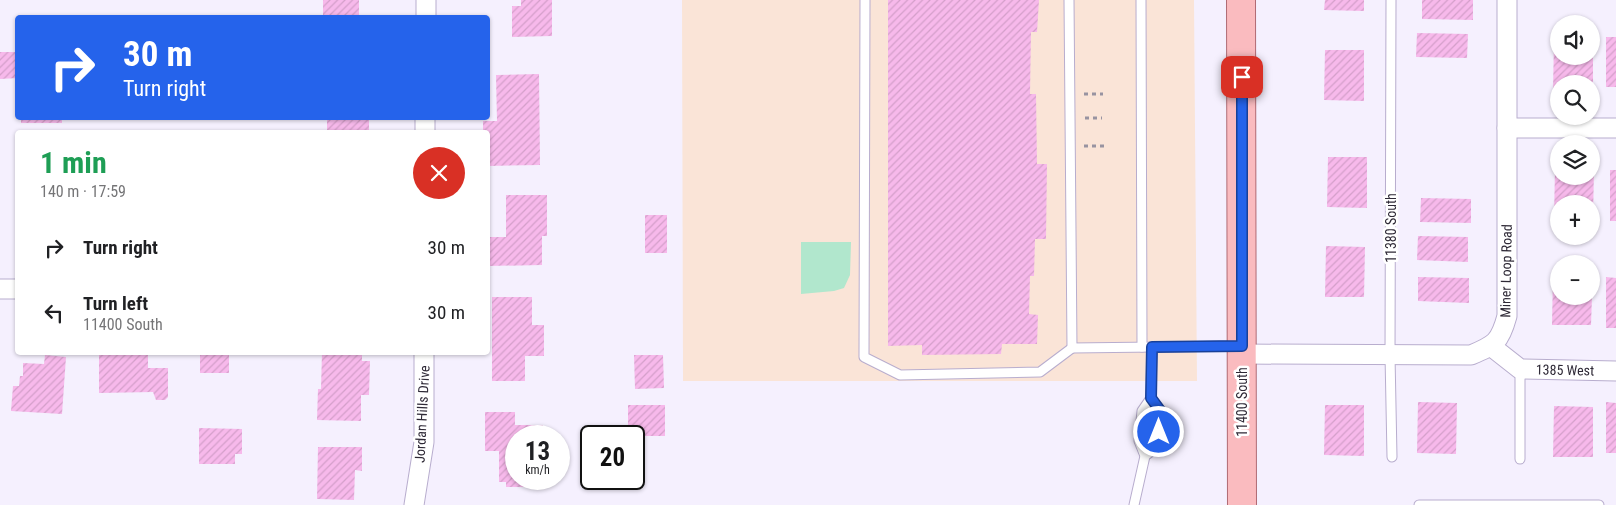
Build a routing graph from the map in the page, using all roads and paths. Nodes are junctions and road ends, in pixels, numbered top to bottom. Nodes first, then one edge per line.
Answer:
1 (426, 0) edge
2 (865, 0) edge
3 (1069, 0) edge
4 (1141, 0) edge
5 (1241, 0) edge
6 (1391, 0) edge
7 (1507, 0) edge
8 (426, 15) edge
9 (1507, 128) junction
10 (1616, 128) edge
11 (0, 289) edge
12 (15, 289) edge
13 (1142, 347) junction
14 (1152, 347) junction
15 (1492, 347) junction
16 (1072, 348) junction
17 (1242, 350) junction
18 (424, 355) edge
19 (1390, 355) junction
20 (1520, 369) junction
21 (1616, 371) edge
22 (1151, 398) junction
23 (1145, 456) junction
24 (1392, 457) dead end
25 (1520, 459) dead end
26 (414, 505) edge
27 (1134, 505) edge
28 (1242, 505) edge
29 (1419, 505) edge
30 (1599, 505) edge

1 - 8 street
2 - 16 lane
3 - 16 lane
4 - 13 lane
5 - 17 main road, 11400 South
6 - 19 lane, 11380 South
7 - 9 street, Miner Loop Road
9 - 10 street
9 - 15 street, Miner Loop Road
11 - 12 street
13 - 14 lane
13 - 16 lane
14 - 17 lane
14 - 22 lane
15 - 19 street
15 - 20 street, 1385 West
17 - 19 street
17 - 28 main road, 11400 South
18 - 26 street, Jordan Hills Drive
19 - 24 lane, 11380 South
20 - 21 street, 1385 West
20 - 25 lane
22 - 23 lane
22 - 23 lane
23 - 27 lane
29 - 30 lane

